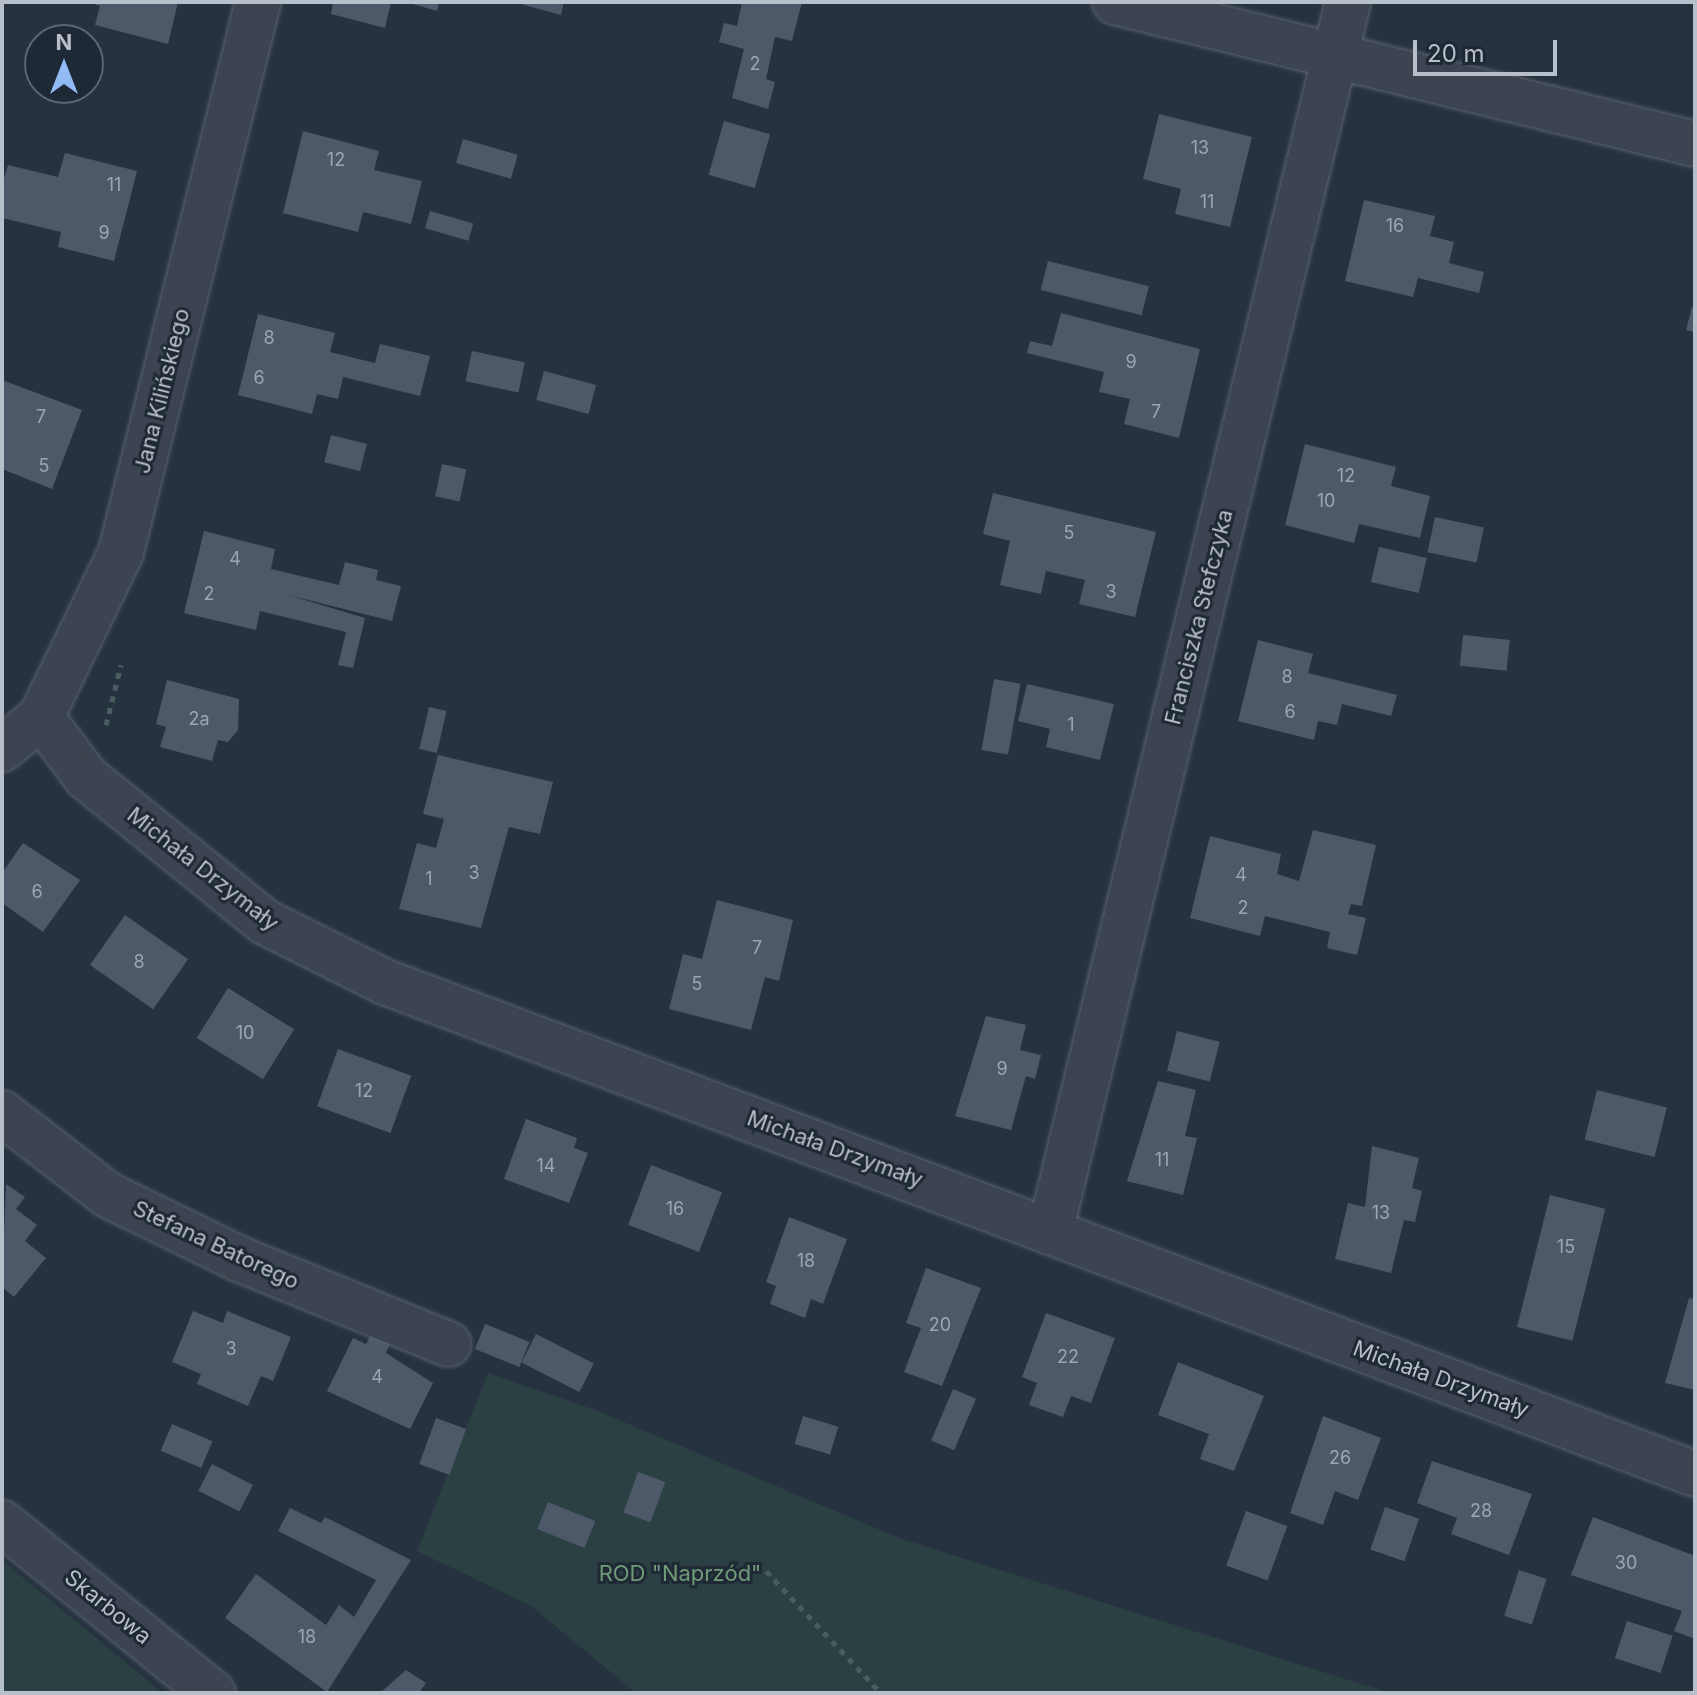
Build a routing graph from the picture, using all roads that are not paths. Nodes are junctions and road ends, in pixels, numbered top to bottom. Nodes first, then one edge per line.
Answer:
1 (258, 2) edge
2 (1115, 2) edge
3 (1348, 2) edge
4 (1334, 57) junction
5 (1695, 144) edge
6 (41, 717) junction
7 (2, 749) edge
8 (2, 1113) edge
9 (1050, 1232) junction
10 (448, 1344) dead end
11 (1695, 1474) edge
12 (2, 1523) edge
13 (213, 1693) edge

1 - 6 street, Jana Kilińskiego
2 - 4 street
3 - 4 street, Franciszka Stefczyka
4 - 5 street
4 - 9 street, Franciszka Stefczyka
6 - 7 street, Jana Kilińskiego
6 - 9 street, Michała Drzymały
8 - 10 street, Stefana Batorego
9 - 11 street, Michała Drzymały
12 - 13 street, Skarbowa

